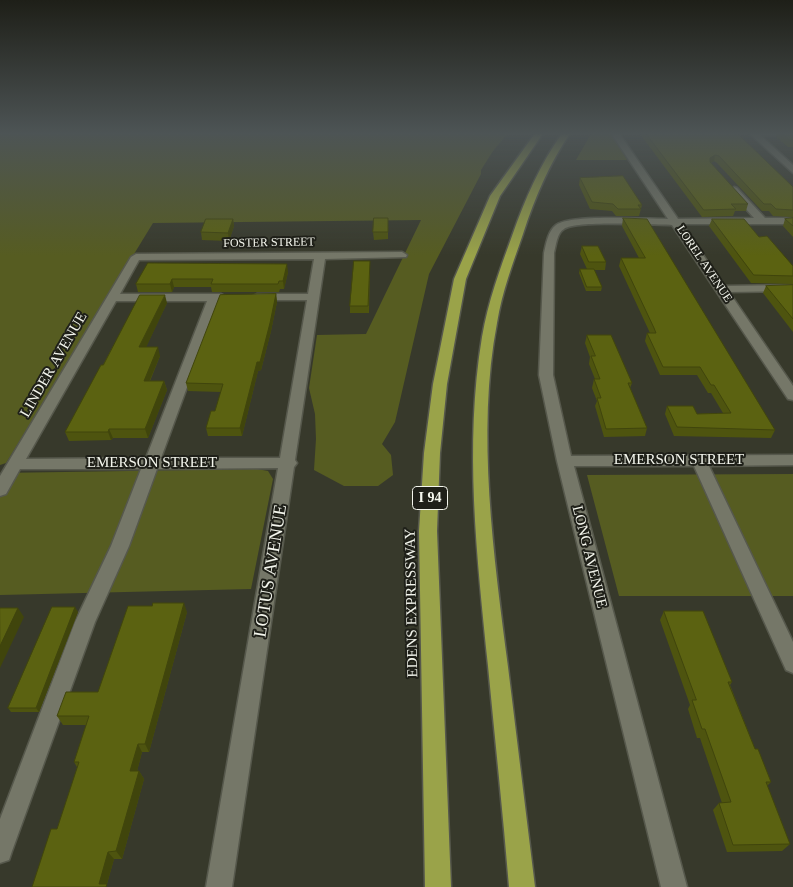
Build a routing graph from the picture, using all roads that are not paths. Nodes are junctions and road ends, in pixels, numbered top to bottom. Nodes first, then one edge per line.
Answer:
1 (511, 173) edge
2 (542, 173) edge
3 (643, 173) edge
4 (725, 180) edge
5 (762, 221) junction
6 (793, 221) edge
7 (676, 222) junction
8 (320, 255) junction
9 (402, 255) dead end
10 (136, 257) joint
11 (793, 288) edge
12 (721, 289) junction
13 (314, 297) junction
14 (112, 298) junction
15 (214, 298) junction
16 (793, 396) edge
17 (699, 460) junction
18 (793, 460) edge
19 (565, 461) junction
20 (288, 462) junction
21 (150, 463) junction
22 (15, 464) junction
23 (0, 490) edge
24 (793, 664) edge
25 (0, 851) edge
26 (219, 887) edge
27 (438, 887) edge
28 (522, 887) edge
29 (674, 887) edge

1 - 27 highway, EDENS EXPRESSWAY / I 94
2 - 28 highway
3 - 7 street, LOREL AVENUE
4 - 5 street
5 - 6 street
5 - 7 street
7 - 12 street, LOREL AVENUE
7 - 19 street, LONG AVENUE
8 - 9 street, FOSTER STREET
8 - 10 street, FOSTER STREET
8 - 13 street, LOTUS AVENUE
10 - 14 street, LINDER AVENUE
11 - 12 street
12 - 16 street, LOREL AVENUE
13 - 15 street
13 - 20 street, LOTUS AVENUE
14 - 15 street
14 - 22 street, LINDER AVENUE
15 - 21 street
17 - 18 street, EMERSON STREET
17 - 19 street, EMERSON STREET
17 - 24 street
19 - 29 street, LONG AVENUE
20 - 21 street, EMERSON STREET
20 - 26 street, LOTUS AVENUE
21 - 22 street, EMERSON STREET
21 - 25 street
22 - 23 street, LINDER AVENUE

